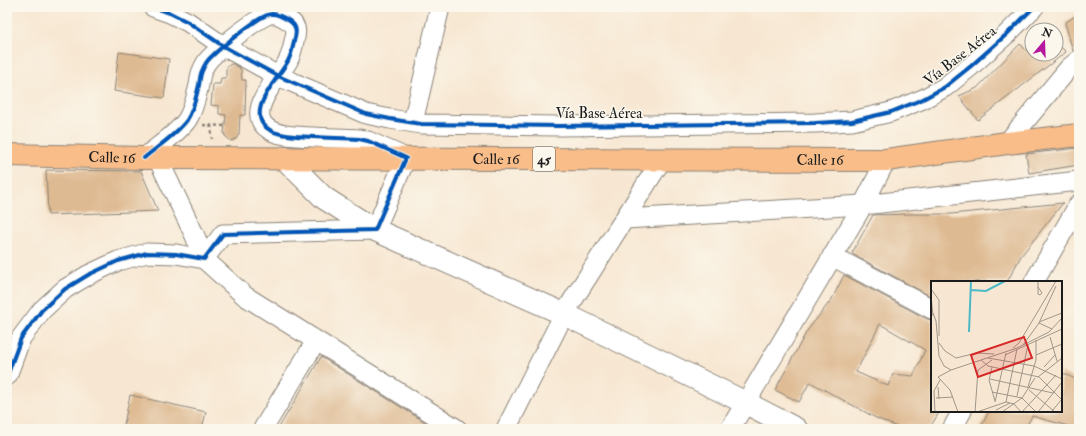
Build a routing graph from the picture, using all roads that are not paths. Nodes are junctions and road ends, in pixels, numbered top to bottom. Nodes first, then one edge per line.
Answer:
1 (153, 7) edge
2 (440, 7) edge
3 (1034, 7) edge
4 (223, 46) junction
5 (1079, 60) edge
6 (278, 76) junction
7 (413, 122) junction
8 (276, 133) junction
9 (1079, 135) edge
10 (1006, 143) junction
11 (7, 155) edge
12 (150, 158) junction
13 (275, 158) junction
14 (406, 158) junction
15 (662, 159) junction
16 (886, 160) junction
17 (1079, 181) edge
18 (1079, 204) edge
19 (863, 205) junction
20 (625, 219) junction
21 (374, 229) junction
22 (832, 256) junction
23 (204, 259) junction
24 (1035, 281) edge
25 (931, 309) edge
26 (564, 314) junction
27 (316, 341) junction
28 (7, 376) edge
29 (746, 402) junction
30 (961, 412) edge
31 (263, 429) edge
32 (457, 429) edge
33 (506, 429) edge
34 (730, 429) edge
35 (796, 429) edge
36 (952, 429) edge

1 - 4 street, Vía Base Aérea
2 - 7 street
3 - 7 street, Vía Base Aérea
4 - 6 street, Vía Base Aérea
4 - 6 street
4 - 12 street
5 - 10 street
6 - 7 street, Vía Base Aérea
6 - 8 street
8 - 13 street
8 - 14 street
9 - 10 main road, Calle 16 / 45
10 - 16 main road, Calle 16 / 45
11 - 12 main road, Calle 16 / 45
12 - 13 main road, Calle 16 / 45
12 - 23 street
13 - 14 main road, Calle 16 / 45
13 - 21 street
14 - 15 main road, Calle 16 / 45
14 - 21 street
15 - 16 main road, Calle 16 / 45
15 - 20 street
16 - 19 street
17 - 19 street
18 - 24 street
19 - 20 street
19 - 22 street
20 - 26 street
21 - 23 street
21 - 26 street
22 - 25 street
22 - 29 street
23 - 27 street
23 - 28 street
26 - 29 street
26 - 33 street
27 - 31 street
27 - 32 street
29 - 34 street
29 - 35 street
30 - 36 street

